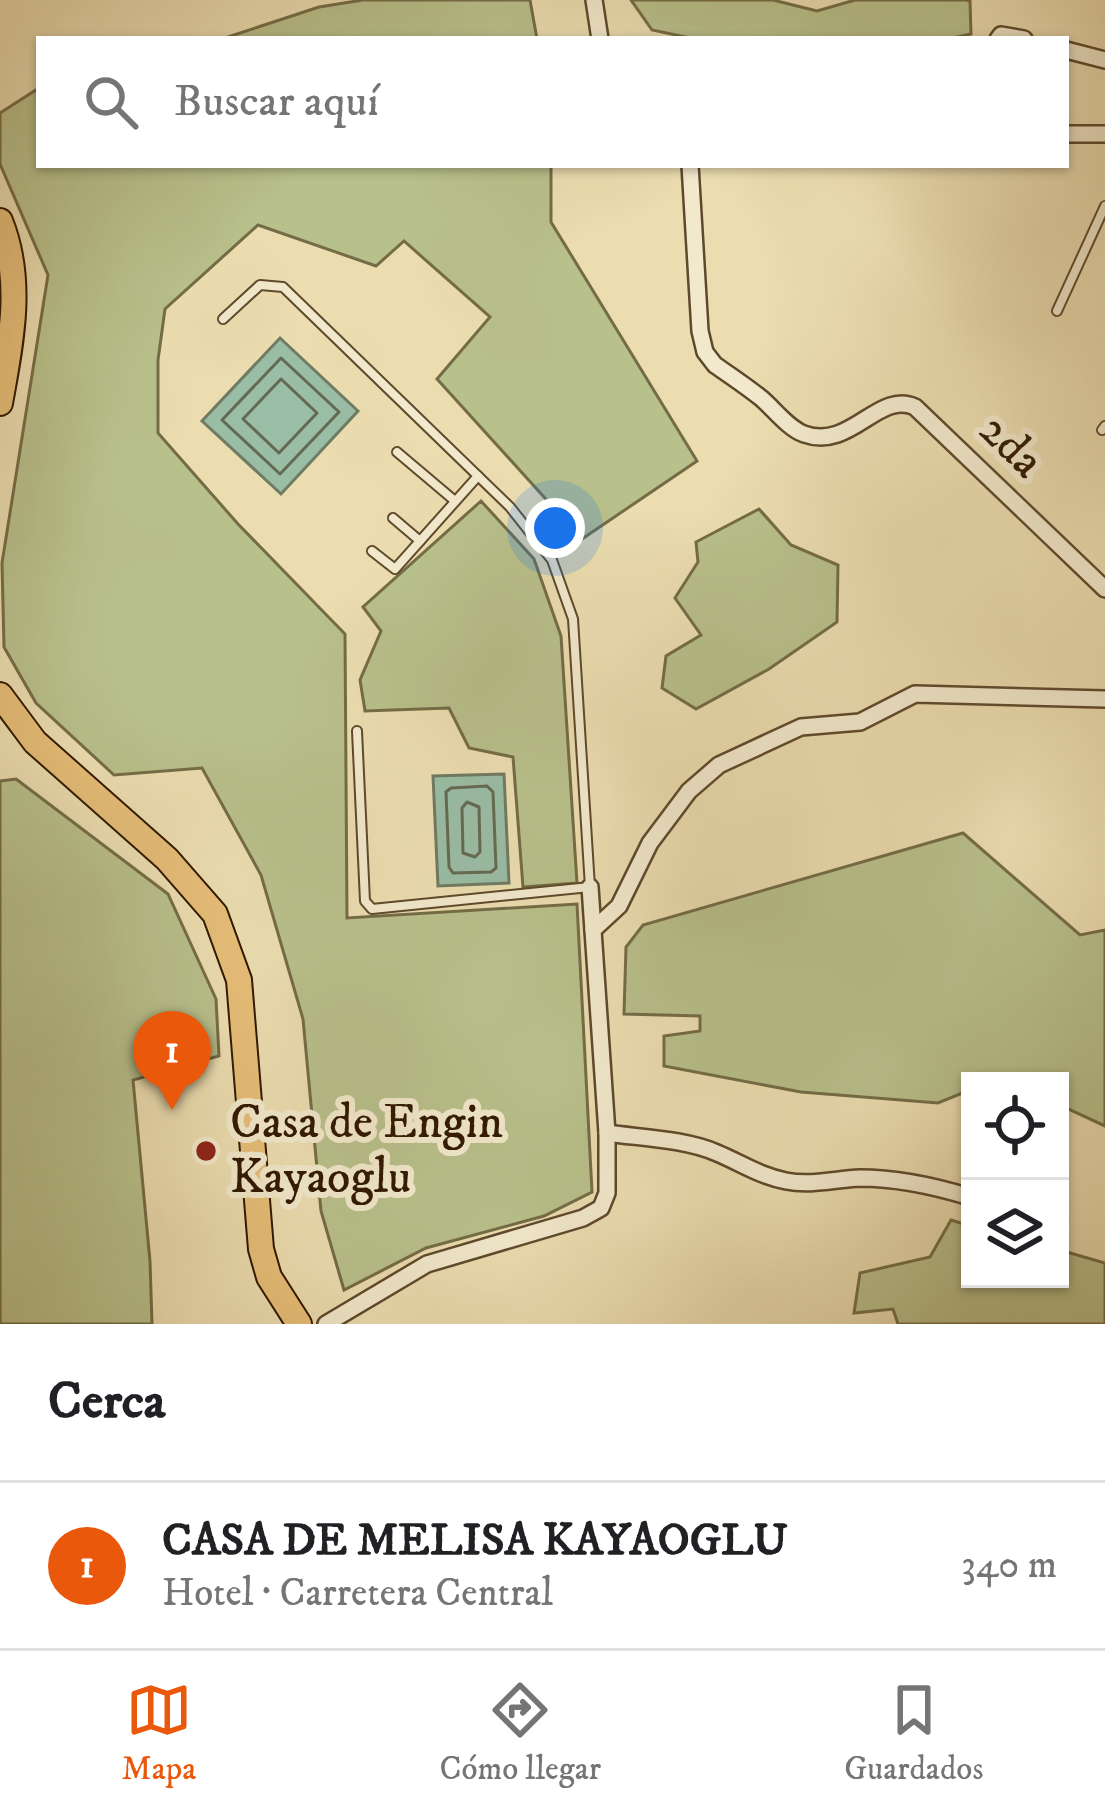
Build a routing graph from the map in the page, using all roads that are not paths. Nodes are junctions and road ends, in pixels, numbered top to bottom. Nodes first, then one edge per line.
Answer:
1 (594, 0) edge
2 (600, 36) edge
3 (1069, 51) edge
4 (1105, 60) edge
5 (1069, 134) edge
6 (1105, 134) edge
7 (690, 168) edge
8 (1105, 206) edge
9 (0, 221) edge
10 (1057, 310) dead end
11 (223, 320) dead end
12 (0, 403) edge
13 (397, 452) dead end
14 (478, 476) junction
15 (455, 501) junction
16 (393, 518) dead end
17 (420, 541) junction
18 (372, 551) dead end
19 (1105, 589) edge
20 (0, 695) edge
21 (1105, 699) edge
22 (358, 731) dead end
23 (590, 887) junction
24 (593, 930) junction
25 (607, 1133) junction
26 (961, 1195) edge
27 (299, 1324) edge
28 (326, 1324) edge

1 - 2 street
3 - 4 street
5 - 6 street
7 - 19 street, 2da
8 - 10 lane
9 - 12 main road
11 - 14 lane
13 - 15 lane
14 - 15 lane
14 - 23 lane
15 - 17 lane
16 - 17 lane
17 - 18 lane
20 - 27 main road
21 - 24 street
22 - 23 lane
23 - 24 street
24 - 25 street
25 - 26 street
25 - 28 street

